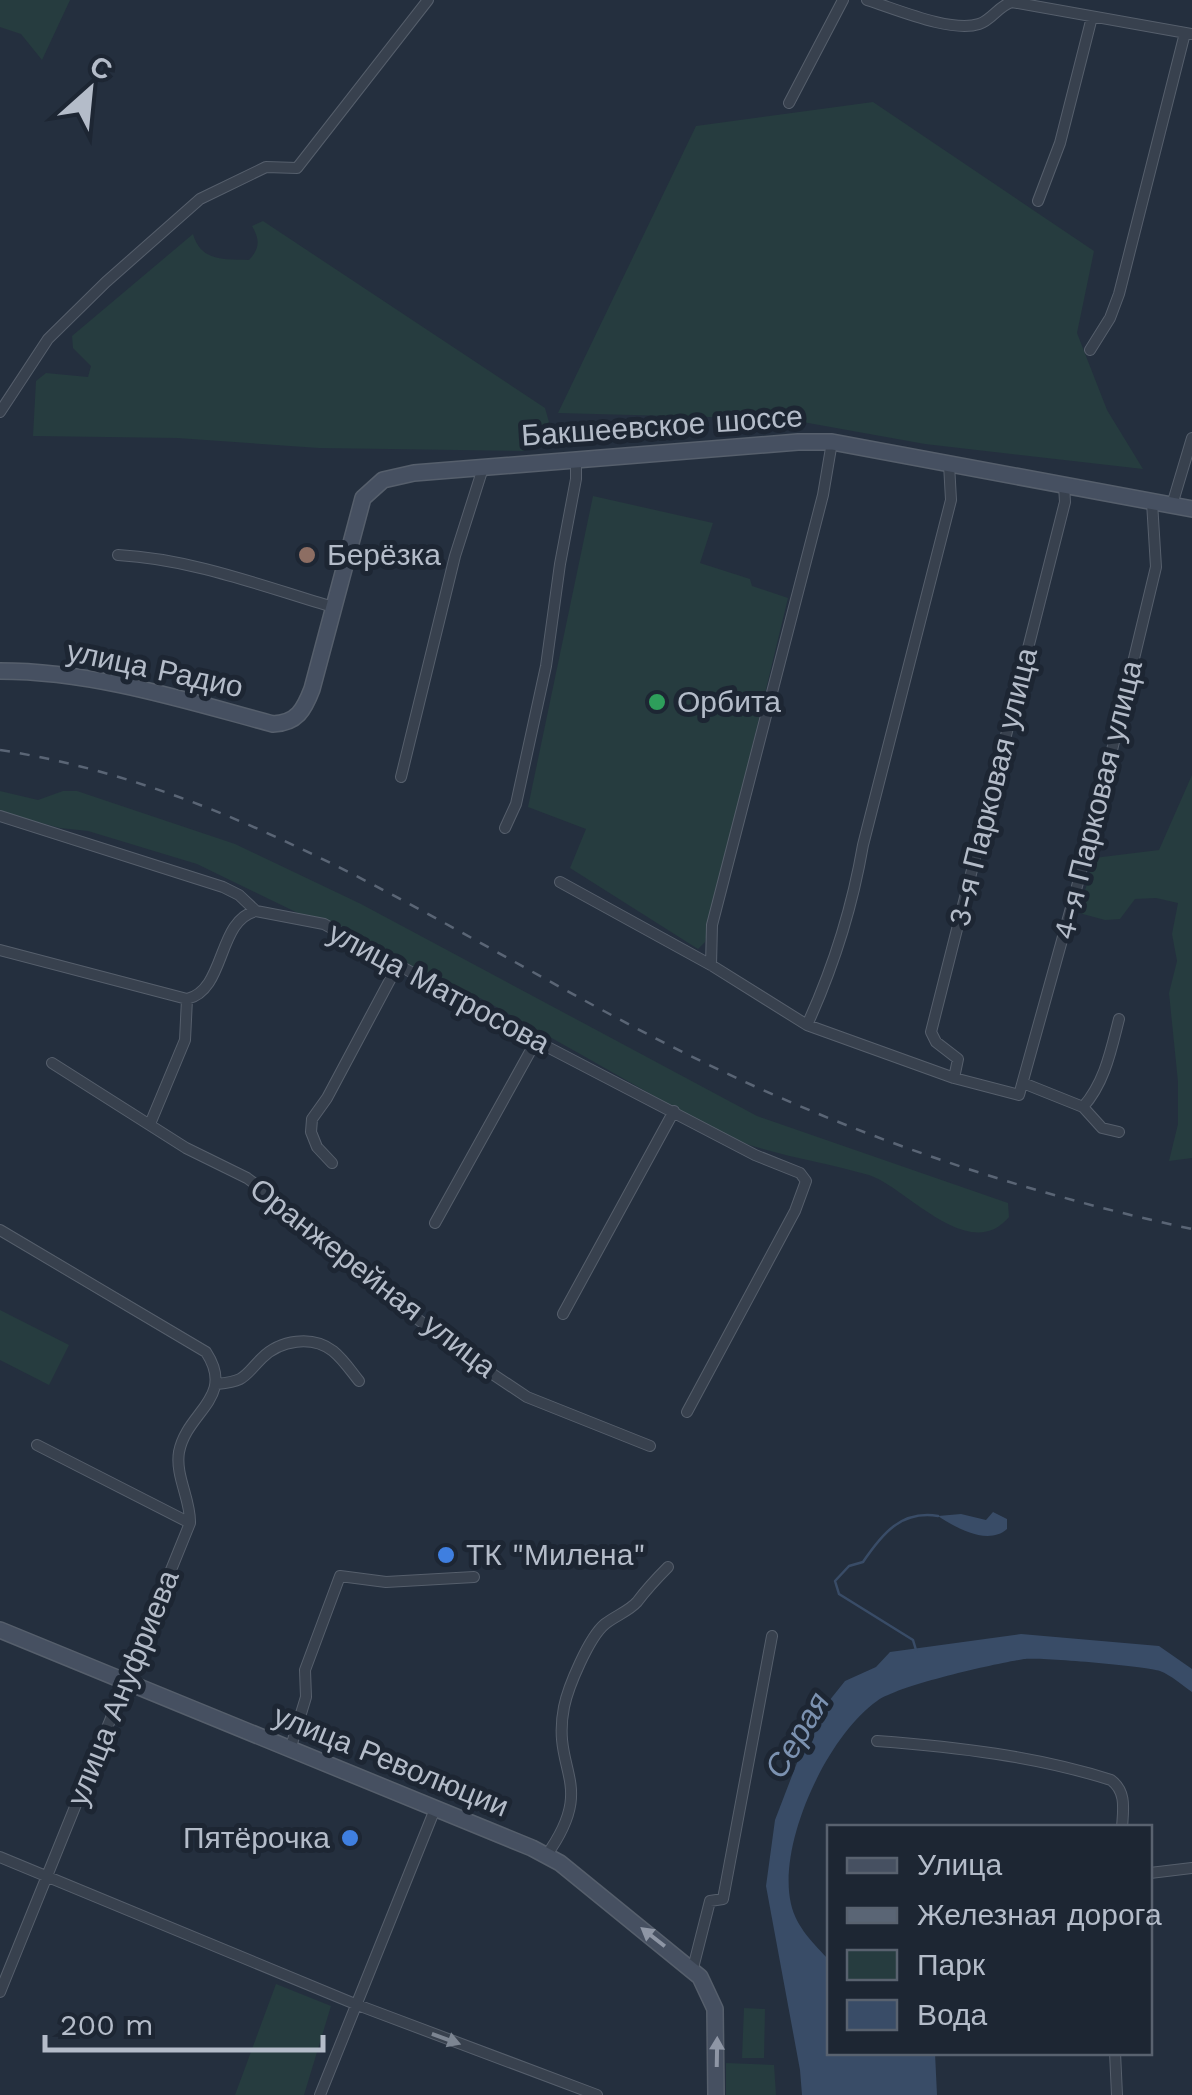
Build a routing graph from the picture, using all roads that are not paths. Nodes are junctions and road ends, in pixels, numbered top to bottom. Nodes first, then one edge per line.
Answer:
1 (428, 0) edge
2 (843, 0) edge
3 (867, 0) edge
4 (1092, 16) junction
5 (1188, 33) edge
6 (789, 103) dead end
7 (1038, 202) dead end
8 (1090, 350) dead end
9 (0, 412) edge
10 (1192, 438) edge
11 (832, 442) junction
12 (576, 460) junction
13 (949, 464) junction
14 (484, 468) junction
15 (1064, 485) junction
16 (1152, 502) junction
17 (1172, 505) junction
18 (1192, 509) edge
19 (118, 554) dead end
20 (333, 607) junction
21 (0, 671) edge
22 (402, 776) dead end
23 (0, 816) edge
24 (506, 828) dead end
25 (560, 882) dead end
26 (256, 911) junction
27 (0, 950) edge
28 (399, 963) junction
29 (710, 965) junction
30 (187, 999) junction
31 (1119, 1019) dead end
32 (808, 1024) junction
33 (536, 1041) junction
34 (52, 1063) dead end
35 (954, 1078) junction
36 (1021, 1089) junction
37 (1082, 1107) junction
38 (674, 1110) junction
39 (150, 1124) junction
40 (1120, 1132) dead end
41 (332, 1162) dead end
42 (435, 1224) dead end
43 (0, 1230) edge
44 (562, 1314) dead end
45 (359, 1381) dead end
46 (217, 1384) junction
47 (687, 1412) dead end
48 (36, 1445) dead end
49 (650, 1446) dead end
50 (190, 1523) junction
51 (668, 1567) dead end
52 (474, 1577) dead end
53 (0, 1630) edge
54 (772, 1636) dead end
55 (124, 1682) junction
56 (877, 1741) dead end
57 (290, 1750) junction
58 (435, 1809) junction
59 (1122, 1825) edge
60 (546, 1856) junction
61 (0, 1857) edge
62 (1192, 1868) edge
63 (1152, 1873) edge
64 (48, 1876) junction
65 (693, 1968) junction
66 (0, 1992) edge
67 (355, 2004) junction
68 (1115, 2055) edge
69 (320, 2095) edge
70 (597, 2095) edge
71 (716, 2095) edge
72 (1117, 2095) edge

1 - 9 street
2 - 6 street
3 - 4 street
4 - 5 street
4 - 7 street
5 - 8 street
10 - 17 street
11 - 12 street, Бакшеевское шоссе
11 - 13 street, Бакшеевское шоссе
11 - 29 street
12 - 14 street, Бакшеевское шоссе
12 - 24 street
13 - 15 street, Бакшеевское шоссе
13 - 32 street
14 - 20 street, Бакшеевское шоссе
14 - 22 street
15 - 16 street, Бакшеевское шоссе
15 - 35 street, 3-я Парковая улица
16 - 17 street, Бакшеевское шоссе
16 - 36 street, 4-я Парковая улица
17 - 18 street, Бакшеевское шоссе
19 - 20 street
20 - 21 street, улица Радио
23 - 26 street, улица Матросова
25 - 29 street
26 - 28 street, улица Матросова
26 - 30 street
27 - 30 street
28 - 33 street, улица Матросова
28 - 41 street
29 - 32 street
30 - 39 street
31 - 37 street
32 - 35 street
33 - 38 street, улица Матросова
33 - 42 street
34 - 39 street, Оранжерейная улица
35 - 36 street
36 - 37 street
37 - 40 street
38 - 44 street
38 - 47 street, улица Матросова
39 - 49 street, Оранжерейная улица
43 - 46 street
45 - 46 street
46 - 50 street
48 - 50 street
50 - 55 street, улица Ануфриева
51 - 60 street
52 - 57 street
53 - 55 street, улица Революции
54 - 65 street
55 - 57 street, улица Революции
55 - 64 street, улица Ануфриева
56 - 59 street
57 - 58 street, улица Революции
58 - 60 street, улица Революции
58 - 67 street
65 -> 60 street, улица Революции
61 - 64 street
62 - 63 street
64 - 66 street, улица Ануфриева
64 - 67 street
71 -> 65 street, улица Революции
67 - 69 street
67 -> 70 street
68 - 72 street

